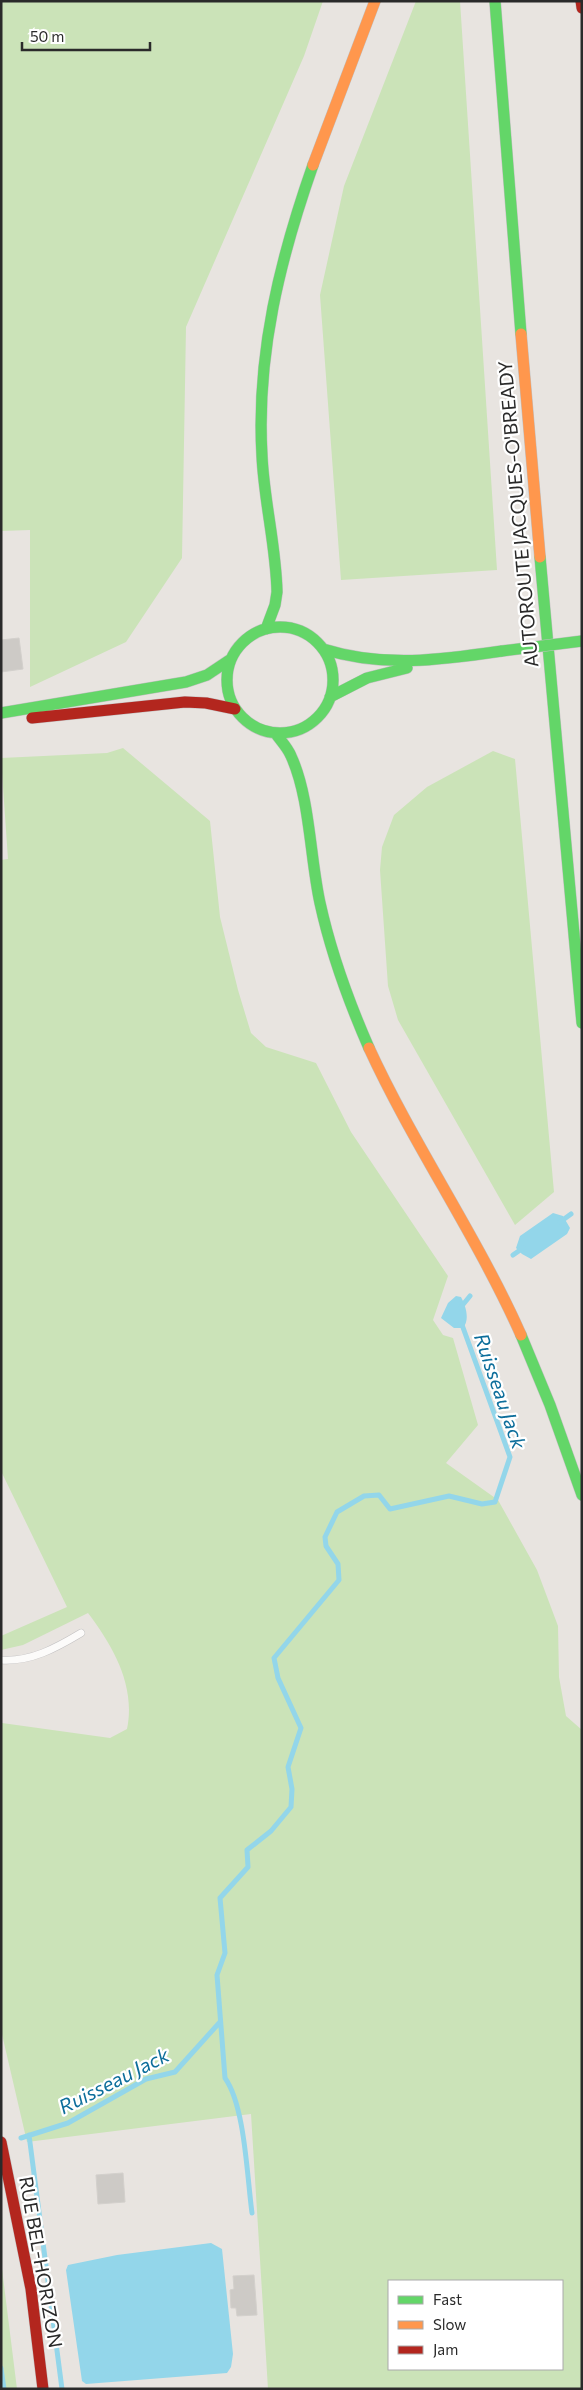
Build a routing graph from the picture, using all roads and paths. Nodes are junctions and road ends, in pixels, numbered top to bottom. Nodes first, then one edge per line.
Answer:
1 (374, 1) edge
2 (496, 1) edge
3 (581, 1) edge
4 (582, 8) edge
5 (266, 629) junction
6 (582, 641) edge
7 (323, 649) junction
8 (452, 658) junction
9 (231, 659) junction
10 (330, 697) junction
11 (235, 709) junction
12 (1, 713) edge
13 (1, 721) edge
14 (276, 734) junction
15 (582, 1023) edge
16 (582, 1496) edge
17 (81, 1634) dead end
18 (1, 1660) edge
19 (1, 2142) edge
20 (43, 2389) edge

1 - 5 main road
2 - 15 main road, AUTOROUTE JACQUES-O'BREADY
3 - 4 main road
5 - 7 main road
5 - 9 main road
6 - 8 main road, bridge
7 - 8 main road
7 - 10 main road
8 - 10 main road
9 - 11 main road
9 - 12 main road
10 - 14 main road
11 - 13 main road
11 - 14 main road
14 - 16 main road
17 - 18 lane
19 - 20 main road, RUE BEL-HORIZON

